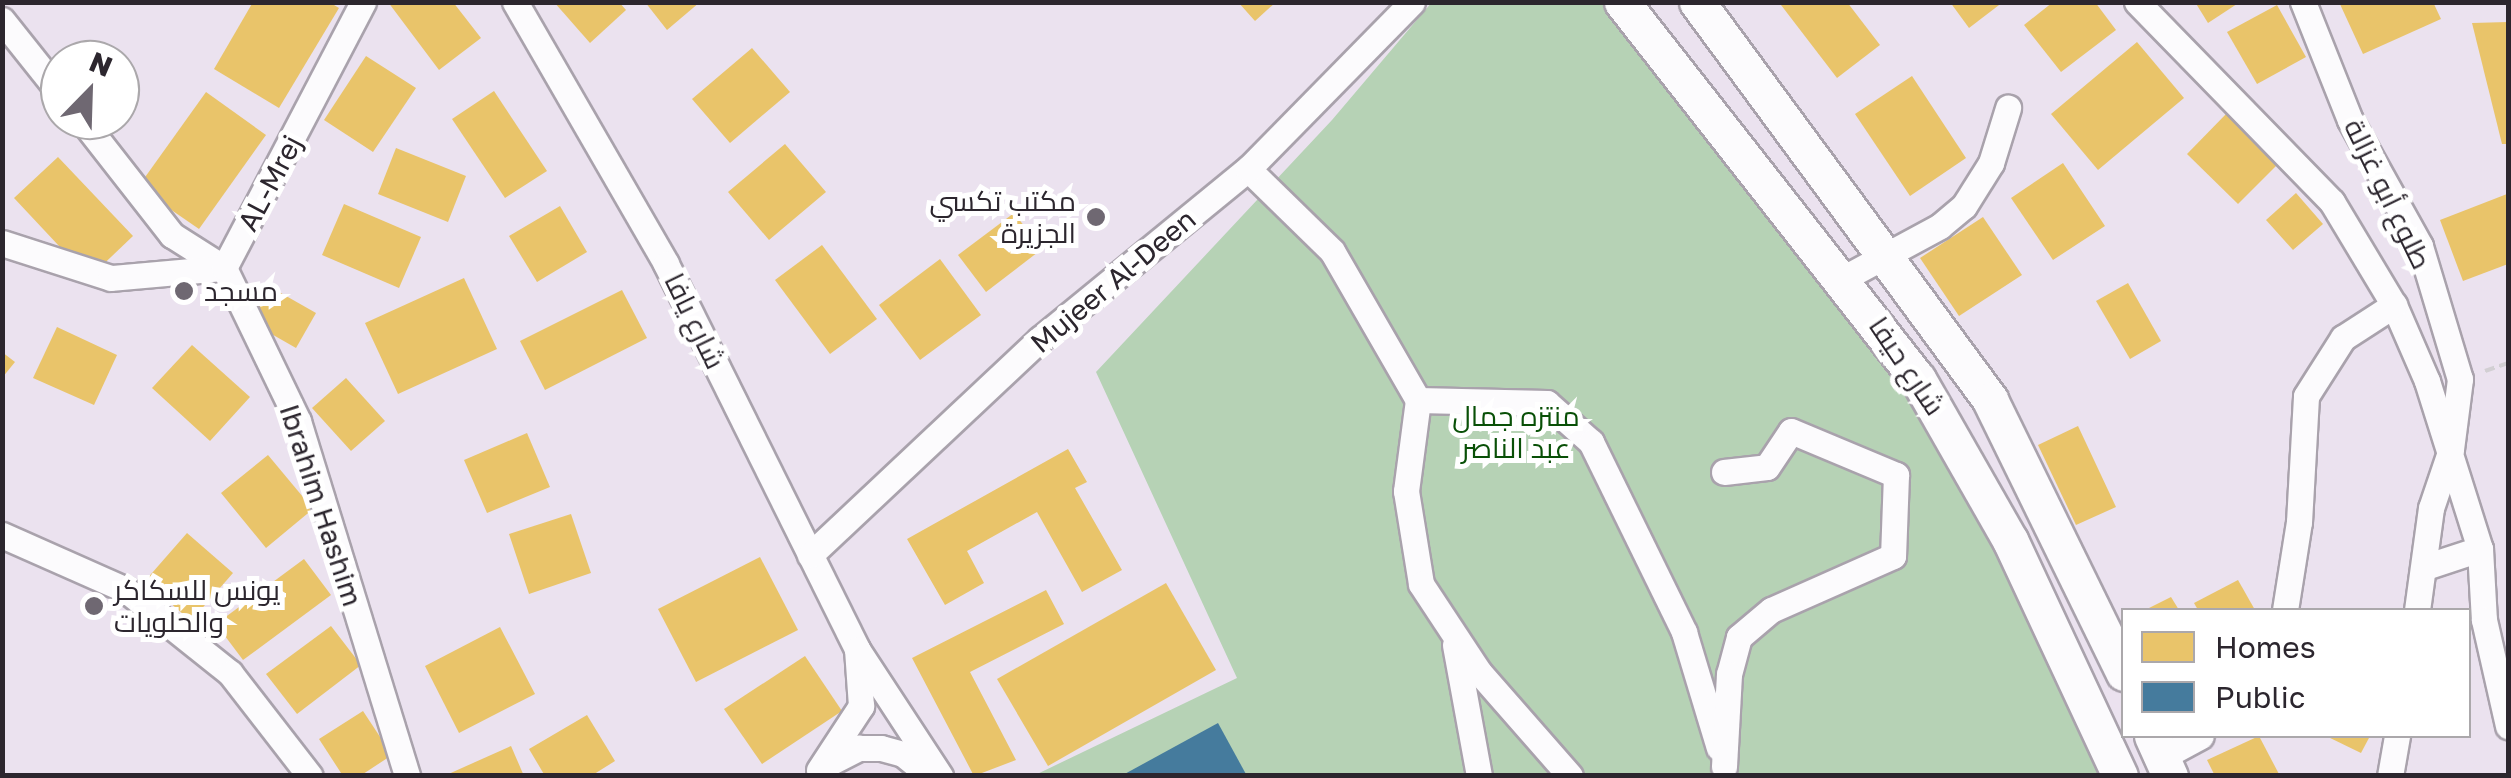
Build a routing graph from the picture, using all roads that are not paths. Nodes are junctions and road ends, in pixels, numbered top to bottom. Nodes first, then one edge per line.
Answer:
1 (364, 2) edge
2 (515, 2) edge
3 (1412, 2) edge
4 (1622, 2) edge
5 (1697, 2) edge
6 (2138, 2) edge
7 (2303, 2) edge
8 (2, 20) edge
9 (40, 67) edge
10 (2008, 108) dead end
11 (98, 140) edge
12 (1248, 169) junction
13 (2, 243) edge
14 (1884, 254) junction
15 (224, 268) junction
16 (1844, 278) junction
17 (2394, 305) junction
18 (1418, 400) junction
19 (2451, 449) junction
20 (1724, 472) dead end
21 (2466, 503) junction
22 (2431, 508) junction
23 (2, 535) edge
24 (2480, 550) junction
25 (810, 555) junction
26 (2424, 567) junction
27 (2285, 608) edge
28 (2417, 608) edge
29 (1452, 630) junction
30 (857, 649) junction
31 (2121, 667) edge
32 (2508, 726) edge
33 (2197, 738) edge
34 (2396, 738) edge
35 (2161, 756) edge
36 (824, 767) edge
37 (1722, 771) edge
38 (310, 776) edge
39 (407, 776) edge
40 (930, 776) edge
41 (940, 776) edge
42 (1479, 776) edge
43 (1570, 776) edge
44 (2120, 776) edge
45 (2390, 776) edge

1 - 15 street, AL-Mrej
2 - 25 street, شارع يافا
3 - 12 street, Mujeer Al-Deen
4 - 16 main road, شارع حيفا
5 - 14 main road, شارع حيفا
6 - 17 street
7 - 19 street, طلوع أبو غزالة
8 - 9 street
10 - 14 street
11 - 15 street
12 - 18 street
12 - 25 street, Mujeer Al-Deen
13 - 15 street
14 - 16 street
14 - 31 main road, شارع حيفا
15 - 39 street, Ibrahim Hashim
16 - 44 main road, شارع حيفا
17 - 19 street
17 - 27 street
18 - 29 street
18 - 37 street
19 - 21 street
19 - 22 street
20 - 37 street
21 - 22 street
21 - 24 street
22 - 26 street
23 - 38 street
24 - 26 street
24 - 32 street
25 - 30 street, شارع يافا
26 - 28 street
29 - 42 street
29 - 43 street
30 - 36 street
30 - 41 street, شارع يافا
33 - 35 street
34 - 45 street
36 - 40 street

